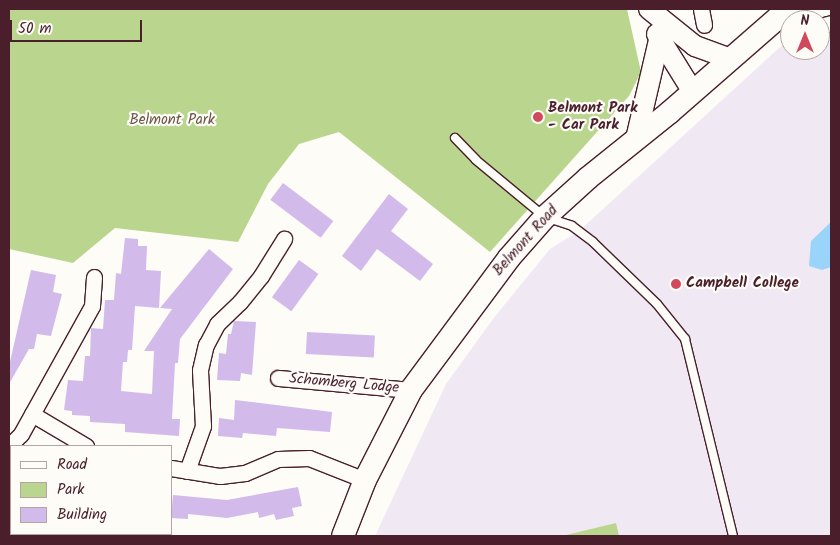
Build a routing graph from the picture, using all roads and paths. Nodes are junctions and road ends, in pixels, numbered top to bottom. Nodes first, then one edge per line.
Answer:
1 (648, 9) edge
2 (701, 9) edge
3 (789, 9) edge
4 (704, 25) dead end
5 (659, 40) junction
6 (730, 59) junction
7 (693, 92) junction
8 (455, 138) dead end
9 (636, 139) junction
10 (545, 217) junction
11 (284, 239) dead end
12 (94, 277) dead end
13 (278, 378) dead end
14 (411, 390) junction
15 (32, 414) junction
16 (84, 445) edge
17 (9, 446) edge
18 (172, 468) edge
19 (187, 471) junction
20 (365, 480) junction
21 (343, 536) edge
22 (733, 536) edge

1 - 5 street
1 - 6 street
2 - 4 street
3 - 6 main road, Belmont Road
5 - 7 street
5 - 9 street
6 - 7 main road, Belmont Road
7 - 9 main road, Belmont Road
8 - 10 lane
9 - 10 main road, Belmont Road
10 - 14 main road, Belmont Road
10 - 22 lane
11 - 19 street
12 - 15 street
13 - 14 street, Schomberg Lodge
14 - 20 main road, Belmont Road
15 - 16 street
15 - 17 street
18 - 19 street
19 - 20 street
20 - 21 main road, Belmont Road

